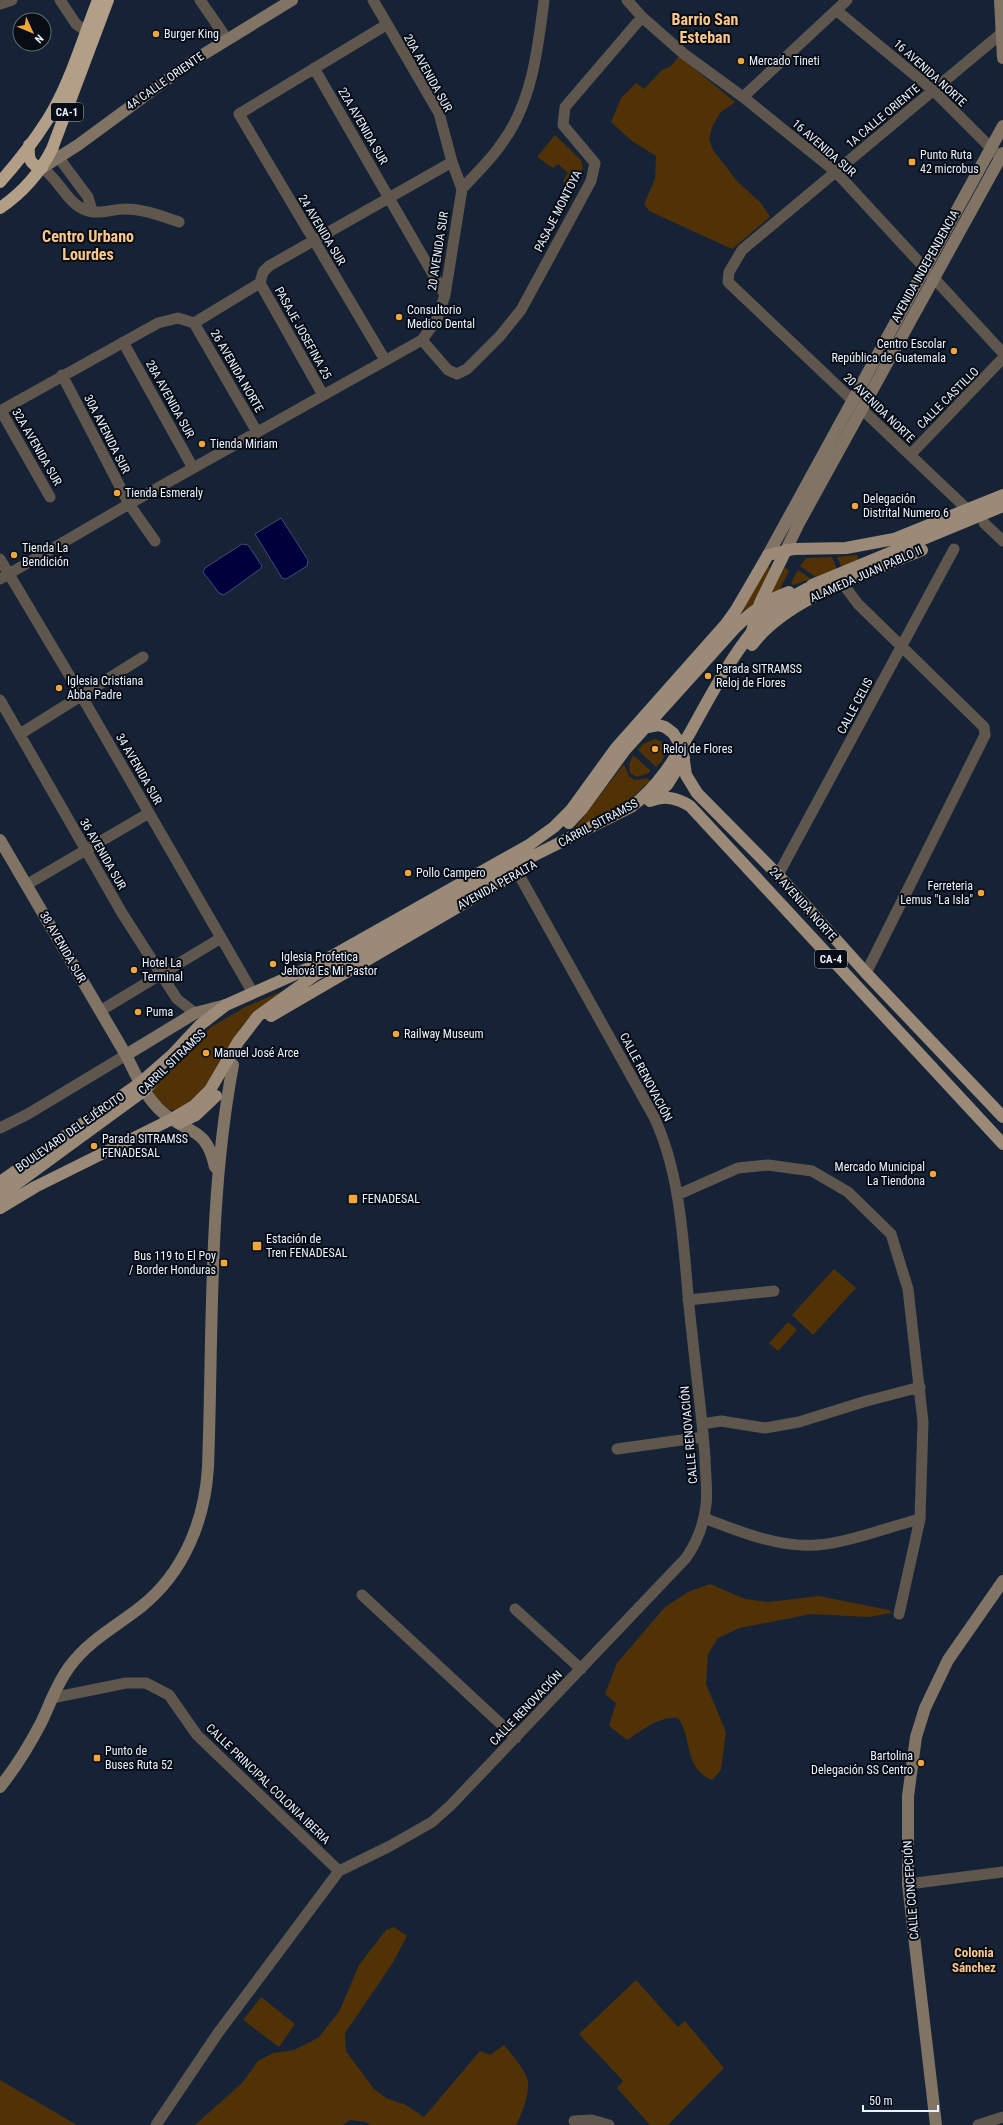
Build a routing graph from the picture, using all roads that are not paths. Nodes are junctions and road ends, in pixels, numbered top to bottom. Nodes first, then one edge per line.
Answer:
1 (12, 0) edge
2 (60, 0) edge
3 (98, 0) edge
4 (108, 0) edge
5 (200, 0) edge
6 (292, 0) edge
7 (373, 0) edge
8 (544, 0) edge
9 (627, 0) edge
10 (847, 0) edge
11 (1000, 0) edge
12 (0, 4) edge
13 (836, 10) junction
14 (642, 17) junction
15 (386, 25) junction
16 (86, 31) junction
17 (1002, 33) edge
18 (227, 39) junction
19 (1003, 58) edge
20 (314, 68) junction
21 (934, 91) junction
22 (744, 97) junction
23 (1003, 126) edge
24 (29, 145) junction
25 (991, 149) junction
26 (55, 154) junction
27 (1002, 157) edge
28 (452, 162) junction
29 (42, 168) junction
30 (836, 172) junction
31 (0, 182) edge
32 (462, 189) junction
33 (388, 197) junction
34 (0, 208) edge
35 (92, 212) junction
36 (179, 222) dead end
37 (312, 240) junction
38 (742, 250) joint
39 (925, 266) junction
40 (934, 277) junction
41 (260, 283) junction
42 (445, 295) junction
43 (194, 323) junction
44 (422, 340) junction
45 (124, 342) junction
46 (1003, 353) edge
47 (1003, 358) edge
48 (384, 360) junction
49 (62, 375) junction
50 (323, 395) junction
51 (852, 400) junction
52 (862, 410) junction
53 (0, 411) edge
54 (257, 432) junction
55 (910, 455) junction
56 (193, 468) junction
57 (1003, 495) edge
58 (50, 497) dead end
59 (129, 504) junction
60 (1003, 506) edge
61 (968, 510) junction
62 (1003, 515) edge
63 (984, 523) junction
64 (155, 541) dead end
65 (1003, 541) edge
66 (954, 549) dead end
67 (786, 550) junction
68 (768, 555) junction
69 (0, 559) edge
70 (4, 577) edge
71 (819, 583) junction
72 (843, 584) junction
73 (757, 609) junction
74 (751, 633) junction
75 (902, 646) junction
76 (744, 656) junction
77 (143, 657) dead end
78 (81, 695) junction
79 (0, 700) edge
80 (645, 727) junction
81 (20, 734) junction
82 (628, 734) junction
83 (683, 752) junction
84 (648, 803) junction
85 (149, 813) junction
86 (0, 840) edge
87 (86, 850) junction
88 (515, 869) junction
89 (778, 875) junction
90 (26, 884) junction
91 (221, 938) junction
92 (866, 973) junction
93 (161, 974) junction
94 (315, 975) junction
95 (253, 993) junction
96 (226, 1005) junction
97 (100, 1011) junction
98 (194, 1013) junction
99 (126, 1055) junction
100 (233, 1065) junction
101 (142, 1087) junction
102 (1003, 1117) edge
103 (175, 1121) junction
104 (0, 1128) edge
105 (1003, 1144) edge
106 (217, 1174) junction
107 (0, 1182) edge
108 (677, 1195) junction
109 (0, 1196) edge
110 (0, 1208) edge
111 (774, 1291) dead end
112 (688, 1300) junction
113 (920, 1387) junction
114 (702, 1424) junction
115 (703, 1437) junction
116 (617, 1449) dead end
117 (704, 1518) junction
118 (920, 1519) junction
119 (1003, 1581) edge
120 (362, 1595) dead end
121 (515, 1609) dead end
122 (899, 1614) dead end
123 (581, 1669) junction
124 (52, 1698) junction
125 (516, 1738) junction
126 (0, 1787) edge
127 (339, 1871) junction
128 (1003, 1872) edge
129 (908, 1884) junction
130 (1003, 2117) edge
131 (574, 2121) dead end
132 (156, 2125) edge
133 (609, 2125) edge
134 (936, 2125) edge
135 (978, 2125) edge

1 - 12 street
2 - 16 street
3 - 16 highway, CA-1
4 - 26 highway, CA-1
5 - 18 street
6 - 18 street, 4A CALLE ORIENTE
7 - 15 street, 20A AVENIDA SUR
8 - 32 street
9 - 14 street, 16 AVENIDA SUR
10 - 13 street
11 - 17 street
13 - 21 street, 16 AVENIDA NORTE
13 - 22 street
14 - 22 street, 16 AVENIDA SUR
14 - 44 street, PASAJE MONTOYA
15 - 20 street
15 - 28 street, 20A AVENIDA SUR
16 - 24 highway, CA-1
17 - 19 street
17 - 21 street, 1A CALLE ORIENTE
18 - 26 street, 4A CALLE ORIENTE
20 - 33 street, 22A AVENIDA SUR
20 - 37 street, 24 AVENIDA SUR
21 - 25 street, 16 AVENIDA NORTE
21 - 30 street, 1A CALLE ORIENTE
22 - 30 street, 16 AVENIDA SUR
23 - 25 street, AVENIDA INDEPENDENCIA
24 - 29 highway
24 - 31 highway, CA-1
25 - 27 street, 16 AVENIDA NORTE
25 - 39 street, AVENIDA INDEPENDENCIA
26 - 29 highway, CA-1
26 - 35 street
27 - 40 street, AVENIDA INDEPENDENCIA
28 - 32 street, 20 AVENIDA SUR
28 - 33 street
29 - 34 highway, CA-1
29 - 35 street
30 - 38 street, 1A CALLE ORIENTE
30 - 39 street, 16 AVENIDA SUR
32 - 42 street, 20 AVENIDA SUR
33 - 37 street
33 - 42 street, 22A AVENIDA SUR
35 - 36 street
37 - 41 street
37 - 48 street, 24 AVENIDA SUR
38 - 51 street, 20 AVENIDA NORTE
39 - 40 street, 16 AVENIDA SUR
39 - 51 street, AVENIDA INDEPENDENCIA
40 - 46 street, 16 AVENIDA SUR
40 - 52 street, AVENIDA INDEPENDENCIA
41 - 43 street
41 - 50 street, PASAJE JOSEFINA 25
42 - 44 street, 20 AVENIDA SUR
43 - 45 street
43 - 54 street, 26 AVENIDA NORTE
44 - 48 street
45 - 49 street
45 - 56 street, 28A AVENIDA SUR
47 - 55 street, CALLE CASTILLO
48 - 50 street
49 - 53 street
49 - 59 street, 30A AVENIDA SUR
50 - 54 street
51 - 52 street, 20 AVENIDA NORTE
51 - 68 street, AVENIDA INDEPENDENCIA
52 - 55 street, 20 AVENIDA NORTE
52 - 67 street, AVENIDA INDEPENDENCIA
53 - 58 street, 32A AVENIDA SUR
54 - 56 street
55 - 61 street, 20 AVENIDA NORTE
56 - 59 street
57 - 61 main road, ALAMEDA JUAN PABLO II
59 - 64 street, 30A AVENIDA SUR
59 - 70 street
60 - 71 main road, CARRIL SITRAMSS
61 - 67 main road, ALAMEDA JUAN PABLO II
62 - 63 main road, ALAMEDA JUAN PABLO II
63 - 65 street
63 - 72 main road, ALAMEDA JUAN PABLO II
66 - 75 street, CALLE CELIS
67 - 68 main road, ALAMEDA JUAN PABLO II
67 - 73 main road, AVENIDA PERALTA
68 - 82 main road, AVENIDA PERALTA
69 - 70 street, 34 AVENIDA SUR
70 - 78 street, 34 AVENIDA SUR
71 - 73 main road, CARRIL SITRAMSS
71 - 74 main road, CARRIL SITRAMSS
72 - 75 street
72 - 76 main road, ALAMEDA JUAN PABLO II
73 - 74 main road, AVENIDA PERALTA
73 - 80 main road, CARRIL SITRAMSS
74 - 76 main road, AVENIDA PERALTA
74 - 83 main road, CARRIL SITRAMSS
75 - 89 street, CALLE CELIS
75 - 92 street
76 - 83 main road, AVENIDA PERALTA
77 - 78 street
78 - 81 street
78 - 85 street, 34 AVENIDA SUR
79 - 81 street, 36 AVENIDA SUR
80 - 82 main road
80 - 83 main road
80 - 88 main road, CARRIL SITRAMSS
81 - 87 street, 36 AVENIDA SUR
82 - 95 main road, AVENIDA PERALTA
83 - 84 main road, AVENIDA PERALTA
83 - 88 main road, CARRIL SITRAMSS
83 - 89 main road, 24 AVENIDA NORTE / CA-4
84 - 88 main road, AVENIDA PERALTA
84 - 105 main road, 24 AVENIDA NORTE / CA-4
85 - 87 street
85 - 91 street, 34 AVENIDA SUR
86 - 90 street, 38 AVENIDA SUR
87 - 90 street
87 - 93 street, 36 AVENIDA SUR
88 - 94 main road, CARRIL SITRAMSS
88 - 100 main road, AVENIDA PERALTA
88 - 108 street, CALLE RENOVACIÓN
89 - 92 main road, 24 AVENIDA NORTE / CA-4
90 - 97 street, 38 AVENIDA SUR
91 - 93 street
91 - 95 street, 34 AVENIDA SUR
92 - 102 main road, 24 AVENIDA NORTE / CA-4
93 - 97 street
93 - 98 street, 36 AVENIDA SUR
94 - 101 main road, CARRIL SITRAMSS
94 - 103 main road, CARRIL SITRAMSS
95 - 96 main road, AVENIDA PERALTA
96 - 98 street, AVENIDA PERALTA
96 - 101 main road, AVENIDA PERALTA
97 - 99 street, 38 AVENIDA SUR
98 - 99 street, AVENIDA PERALTA
99 - 101 street
99 - 104 street
100 - 103 main road, AVENIDA PERALTA
100 - 106 street
101 - 103 street
101 - 107 main road, BOULEVARD DEL EJÉRCITO
101 - 109 main road, CARRIL SITRAMSS
103 - 106 street
103 - 110 main road, CARRIL SITRAMSS
106 - 124 street
108 - 112 street, CALLE RENOVACIÓN
108 - 113 street
111 - 112 street
112 - 114 street, CALLE RENOVACIÓN
113 - 114 street
113 - 118 street
114 - 115 street, CALLE RENOVACIÓN
115 - 116 street
115 - 117 street, CALLE RENOVACIÓN
117 - 118 street
117 - 123 street, CALLE RENOVACIÓN
118 - 122 street
119 - 129 street, CALLE CONCEPCIÓN
120 - 125 street
121 - 123 street
123 - 125 street, CALLE RENOVACIÓN
124 - 126 street
124 - 127 street, CALLE PRINCIPAL COLONIA IBERIA
125 - 127 street, CALLE RENOVACIÓN
127 - 132 street
128 - 129 street
129 - 134 street, CALLE CONCEPCIÓN
130 - 135 street
131 - 133 street

